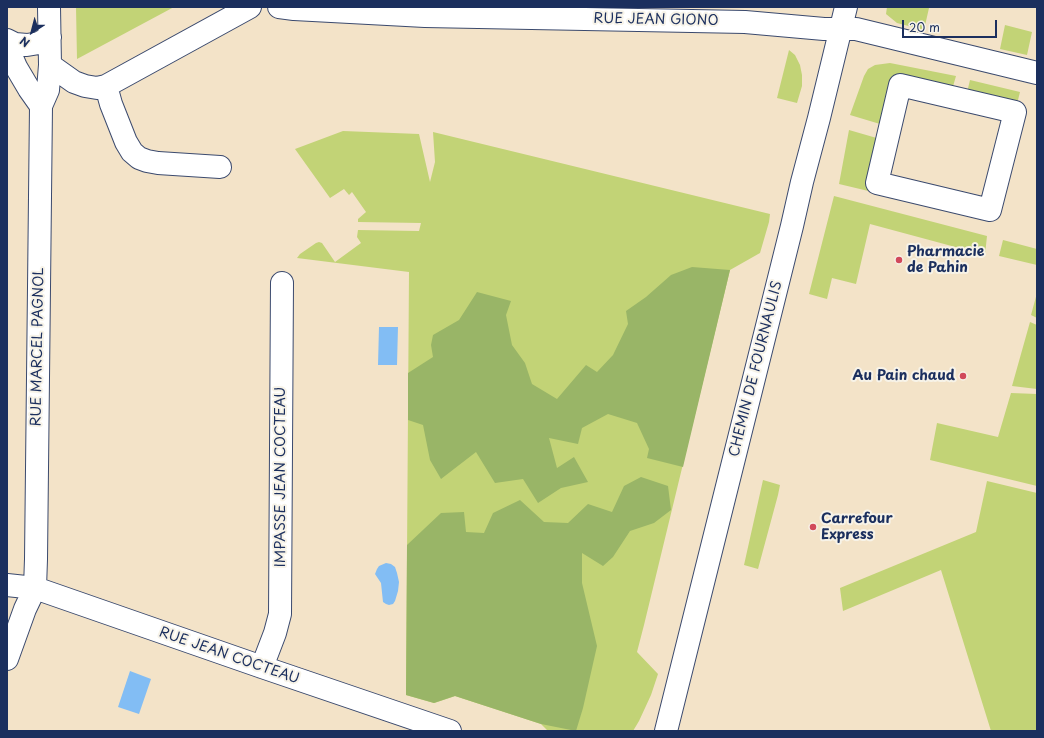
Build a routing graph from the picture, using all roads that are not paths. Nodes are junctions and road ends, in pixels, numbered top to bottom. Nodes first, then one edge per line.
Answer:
1 (49, 7) edge
2 (250, 7) edge
3 (279, 7) edge
4 (846, 7) edge
5 (840, 28) junction
6 (50, 37) junction
7 (7, 40) edge
8 (7, 46) edge
9 (50, 65) junction
10 (1037, 73) edge
11 (106, 86) junction
12 (41, 106) junction
13 (220, 166) dead end
14 (877, 183) joint
15 (282, 283) dead end
16 (7, 585) edge
17 (35, 588) junction
18 (7, 659) edge
19 (262, 667) junction
20 (450, 731) edge
21 (666, 731) edge

1 - 6 street, RUE MARCEL PAGNOL
2 - 11 street
3 - 5 street, RUE JEAN GIONO
4 - 5 street, CHEMIN DE FOURNAULIS
5 - 10 street, RUE JEAN GIONO
5 - 21 street, CHEMIN DE FOURNAULIS
6 - 7 street
6 - 9 street, RUE MARCEL PAGNOL
8 - 12 street
9 - 11 street
9 - 12 street, RUE MARCEL PAGNOL
11 - 13 street
12 - 17 street, RUE MARCEL PAGNOL
14 - 14 street
15 - 19 street, IMPASSE JEAN COCTEAU
16 - 17 street, RUE JEAN COCTEAU
17 - 18 street
17 - 19 street, RUE JEAN COCTEAU
19 - 20 street, RUE JEAN COCTEAU

